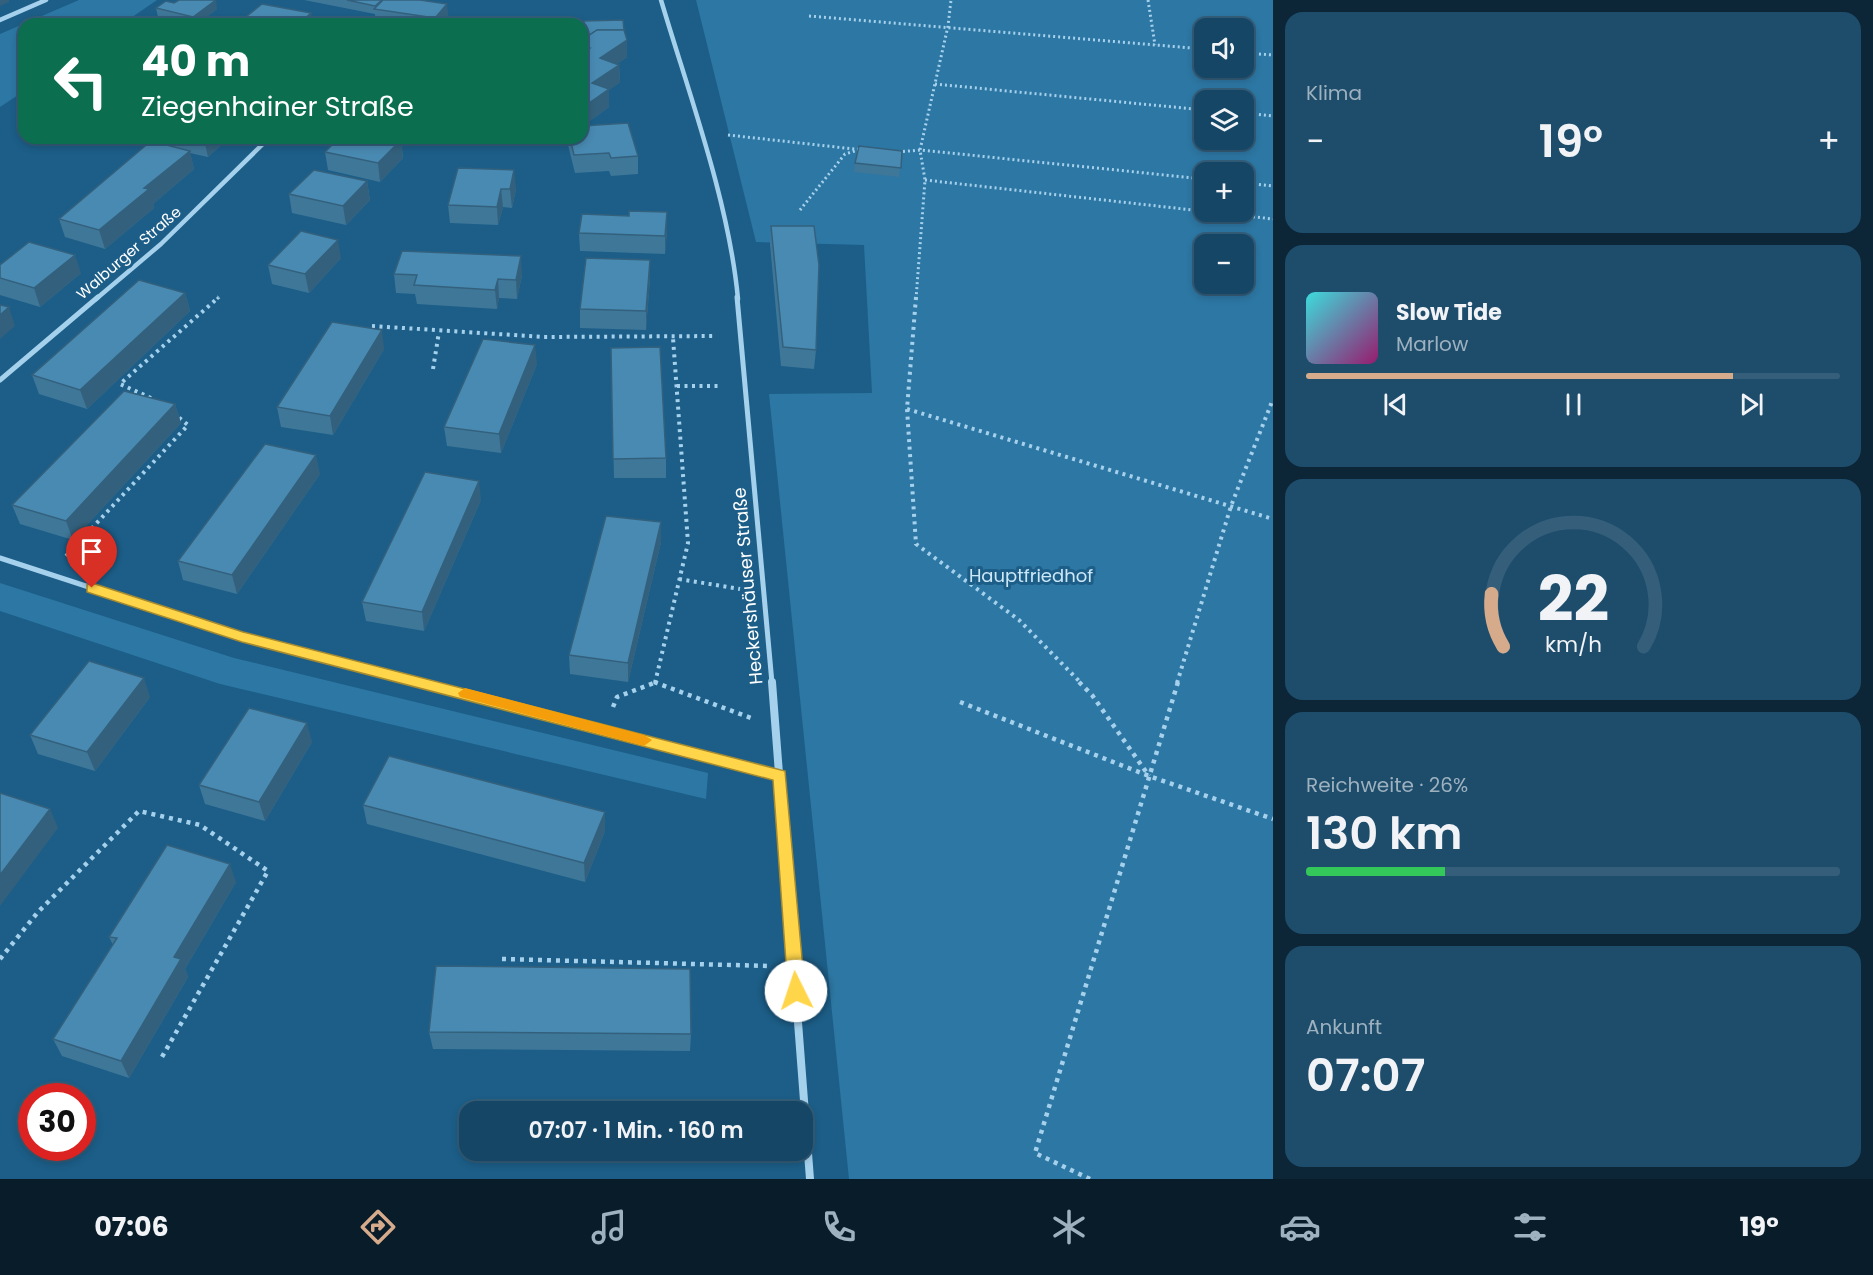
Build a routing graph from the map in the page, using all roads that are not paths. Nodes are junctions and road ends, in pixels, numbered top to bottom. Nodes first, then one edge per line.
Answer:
1 (46, 0) edge
2 (661, 0) edge
3 (0, 20) edge
4 (263, 144) edge
5 (0, 380) edge
6 (0, 558) edge
7 (780, 776) junction
8 (810, 1179) edge

1 - 3 street
2 - 7 street, Heckershäuser Straße
4 - 5 street, Walburger Straße
6 - 7 street
7 - 8 street, Heckershäuser Straße

